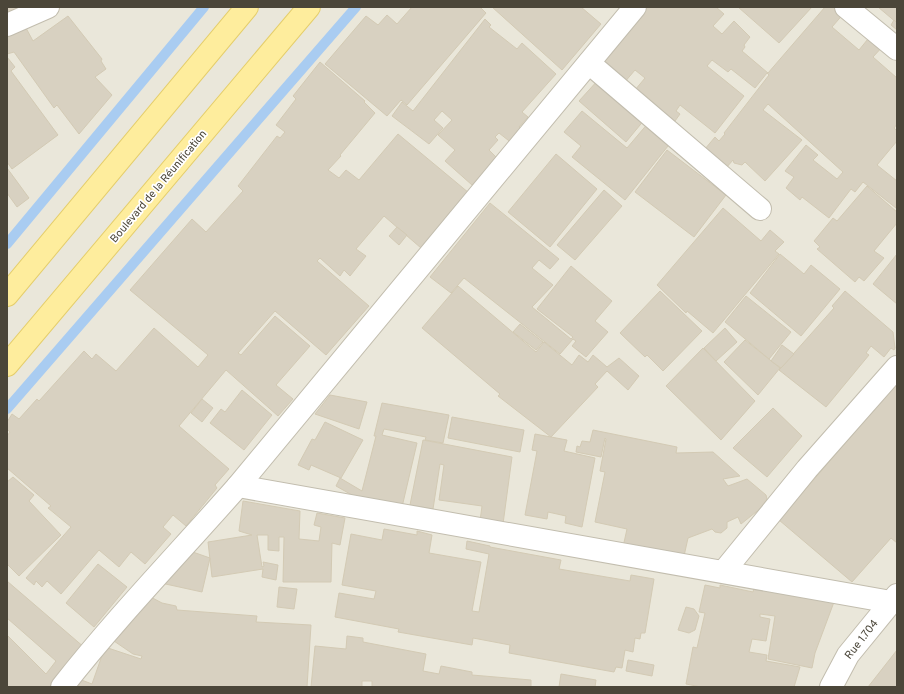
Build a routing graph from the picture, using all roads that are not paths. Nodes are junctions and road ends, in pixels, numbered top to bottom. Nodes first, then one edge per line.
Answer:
1 (48, 7) edge
2 (247, 7) edge
3 (309, 7) edge
4 (635, 7) edge
5 (846, 7) edge
6 (7, 25) edge
7 (897, 49) edge
8 (589, 62) junction
9 (760, 209) dead end
10 (7, 295) edge
11 (7, 365) edge
12 (897, 367) edge
13 (238, 486) junction
14 (724, 572) junction
15 (894, 598) edge
16 (62, 687) edge
17 (831, 687) edge

1 - 6 street
2 - 10 main road
3 - 11 main road, Boulevard de la Réunification
4 - 8 street
5 - 7 street
8 - 9 street
8 - 13 street
12 - 14 street
13 - 14 street
13 - 16 street
14 - 15 street
15 - 17 street, Rue 1.704

